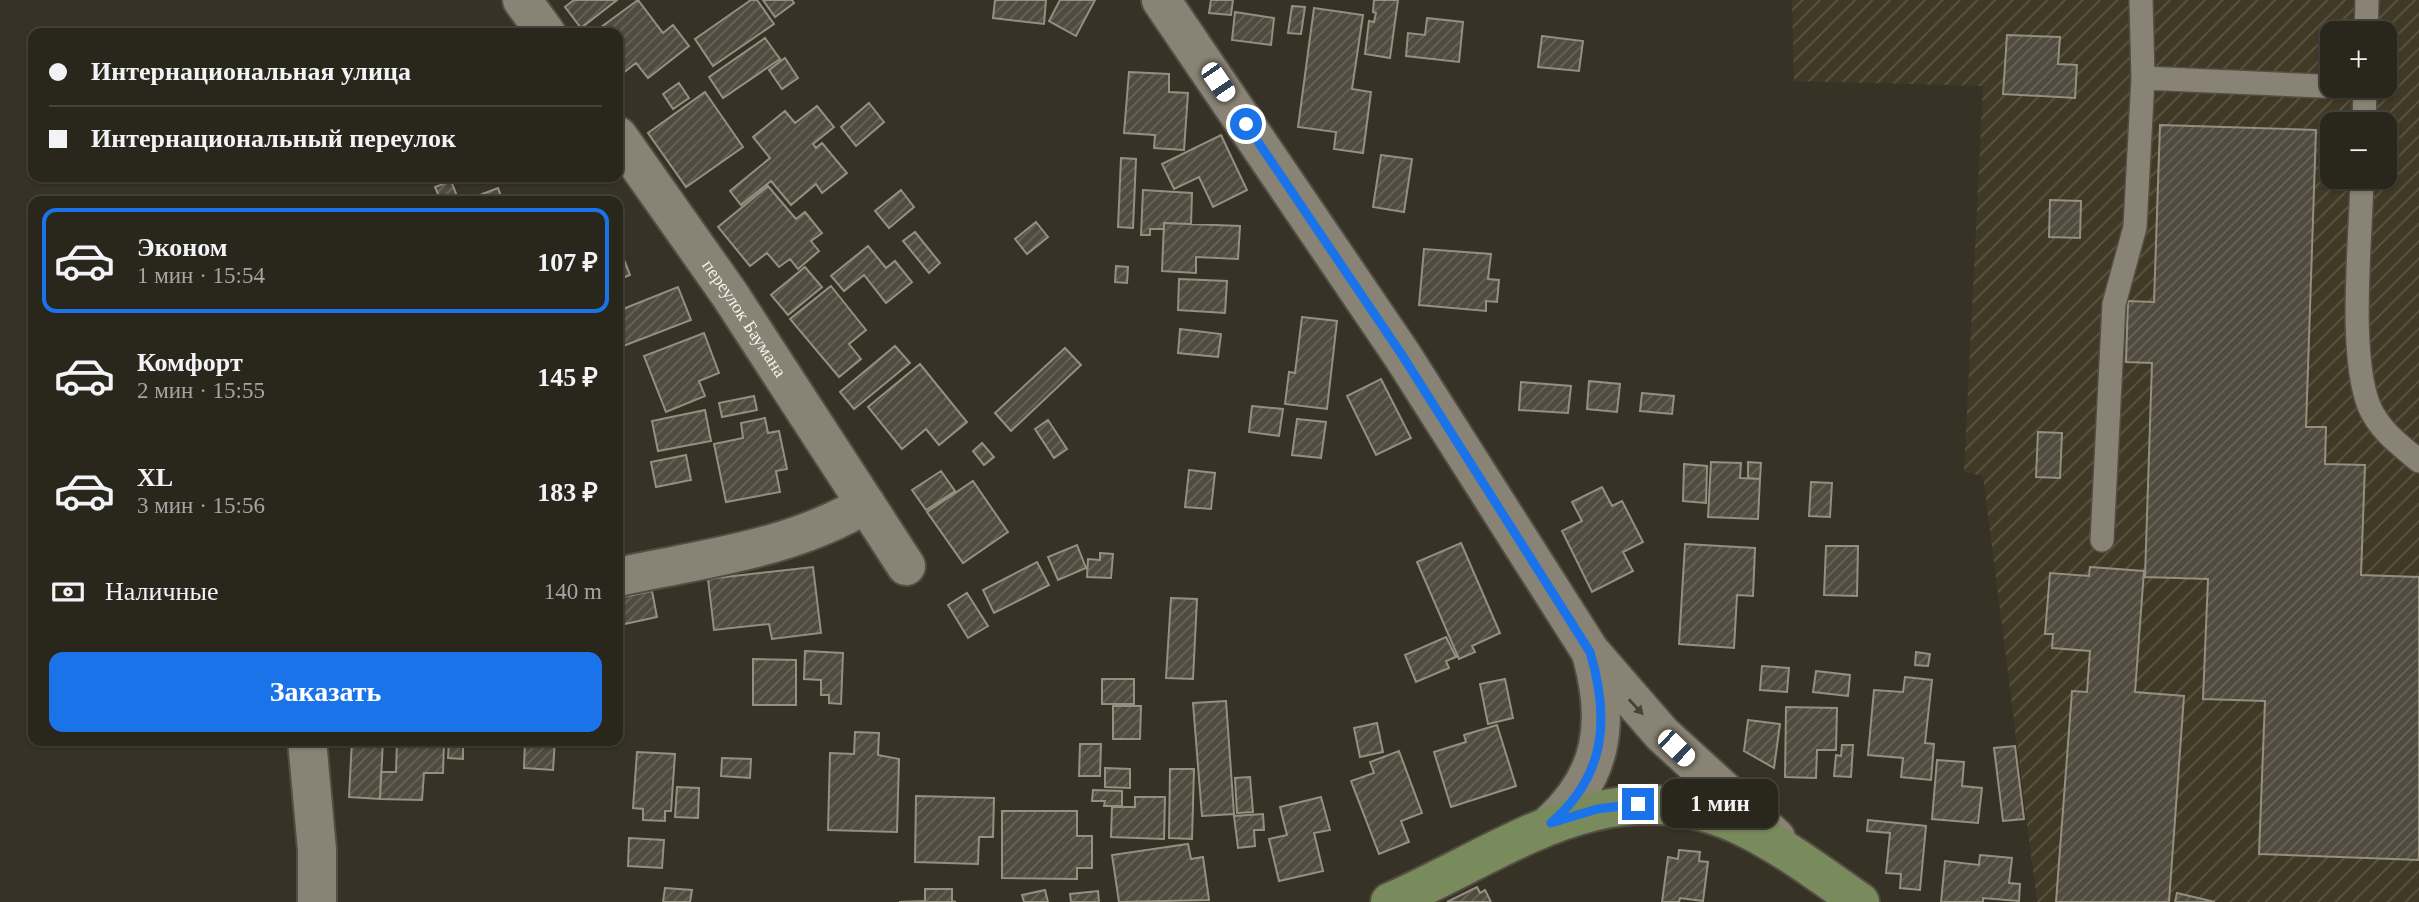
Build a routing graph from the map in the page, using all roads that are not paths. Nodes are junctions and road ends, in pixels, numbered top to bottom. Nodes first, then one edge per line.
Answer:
1 (522, 0) edge
2 (1161, 0) edge
3 (2141, 0) edge
4 (2367, 0) edge
5 (2366, 21) edge
6 (542, 28) edge
7 (2143, 78) junction
8 (2320, 85) edge
9 (623, 143) edge
10 (2362, 189) edge
11 (2419, 461) edge
12 (866, 504) junction
13 (2102, 540) dead end
14 (906, 566) dead end
15 (623, 577) edge
16 (1590, 652) junction
17 (308, 746) edge
18 (1551, 823) junction
19 (1806, 864) junction
20 (317, 902) edge
21 (1390, 902) edge
22 (1859, 902) edge

1 - 6 street
2 - 16 street
3 - 7 lane
4 - 5 lane
7 - 8 lane
7 - 13 lane
9 - 12 street, переулок Баумана
10 - 11 lane
12 - 14 street, переулок Баумана
12 - 15 street
16 - 18 street
16 -> 19 street
17 - 20 street
18 - 19 street
18 - 21 street
19 - 22 street

